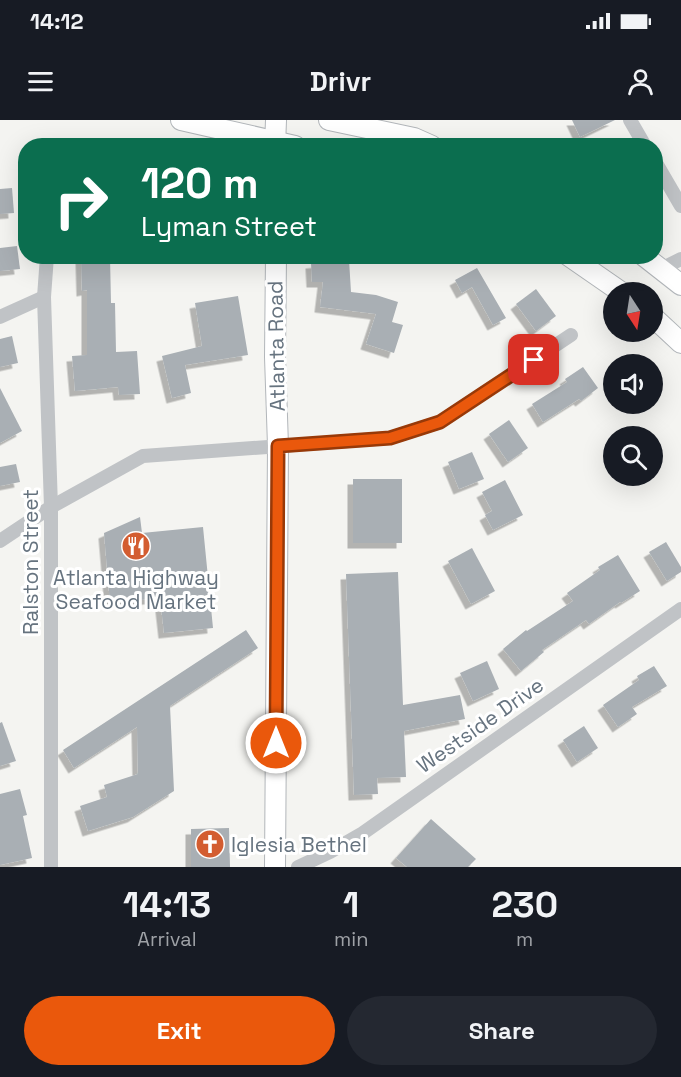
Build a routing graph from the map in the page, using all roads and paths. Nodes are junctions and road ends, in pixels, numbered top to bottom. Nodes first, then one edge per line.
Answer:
1 (276, 120) edge
2 (329, 120) edge
3 (630, 120) edge
4 (188, 121) edge
5 (350, 122) edge
6 (221, 138) edge
7 (255, 138) edge
8 (275, 138) edge
9 (414, 138) edge
10 (640, 138) edge
11 (663, 175) edge
12 (681, 206) edge
13 (681, 259) edge
14 (46, 264) edge
15 (276, 264) edge
16 (581, 264) edge
17 (654, 264) edge
18 (661, 269) junction
19 (607, 282) edge
20 (681, 285) edge
21 (44, 297) junction
22 (0, 316) edge
23 (663, 326) edge
24 (571, 335) dead end
25 (681, 343) edge
26 (278, 446) junction
27 (51, 507) junction
28 (0, 541) edge
29 (681, 609) edge
30 (51, 867) edge
31 (275, 867) edge
32 (298, 867) edge

1 - 8 main road
2 - 5 main road
3 - 10 street
4 - 6 main road
4 - 7 main road
5 - 9 main road
11 - 12 street
13 - 18 street
14 - 21 street, Ralston Street
15 - 26 main road, Atlanta Road
16 - 19 main road
17 - 18 main road
18 - 20 main road
21 - 22 street
21 - 27 street, Ralston Street
23 - 25 main road
24 - 26 street
26 - 27 street
26 - 31 main road, Atlanta Road
27 - 28 street
27 - 30 street, Ralston Street
29 - 32 street, Westside Drive

